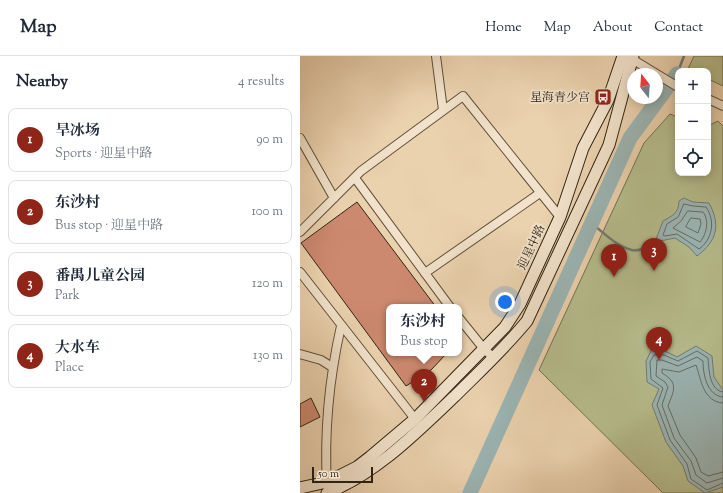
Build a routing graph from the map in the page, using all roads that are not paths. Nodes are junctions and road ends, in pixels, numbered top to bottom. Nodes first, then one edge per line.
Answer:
1 (436, 56) edge
2 (629, 57) edge
3 (647, 68) edge
4 (663, 78) edge
5 (675, 85) edge
6 (711, 100) edge
7 (723, 106) edge
8 (443, 110) junction
9 (300, 138) edge
10 (355, 178) junction
11 (540, 193) junction
12 (334, 198) junction
13 (560, 217) junction
14 (300, 232) edge
15 (300, 272) edge
16 (425, 274) junction
17 (448, 304) edge
18 (462, 322) edge
19 (341, 326) junction
20 (484, 349) junction
21 (300, 354) edge
22 (494, 358) junction
23 (332, 367) junction
24 (415, 419) junction
25 (300, 488) edge
26 (327, 491) edge

1 - 8 street
2 - 3 street
2 - 13 street, 迎星中路
2 - 22 street, 迎星中路
4 - 5 street
6 - 7 street
8 - 10 street
8 - 11 street
9 - 12 street
10 - 12 street
10 - 16 street
11 - 13 street
11 - 16 street
12 - 14 street
13 - 20 street, 迎星中路
15 - 19 street
16 - 17 street
18 - 20 street
19 - 23 street
19 - 24 street
20 - 22 street
20 - 24 street, 迎星中路
21 - 23 street
22 - 24 street, 迎星中路
22 - 26 street, 迎星中路
23 - 26 street
24 - 26 street, 迎星中路
25 - 26 street, 迎星中路

